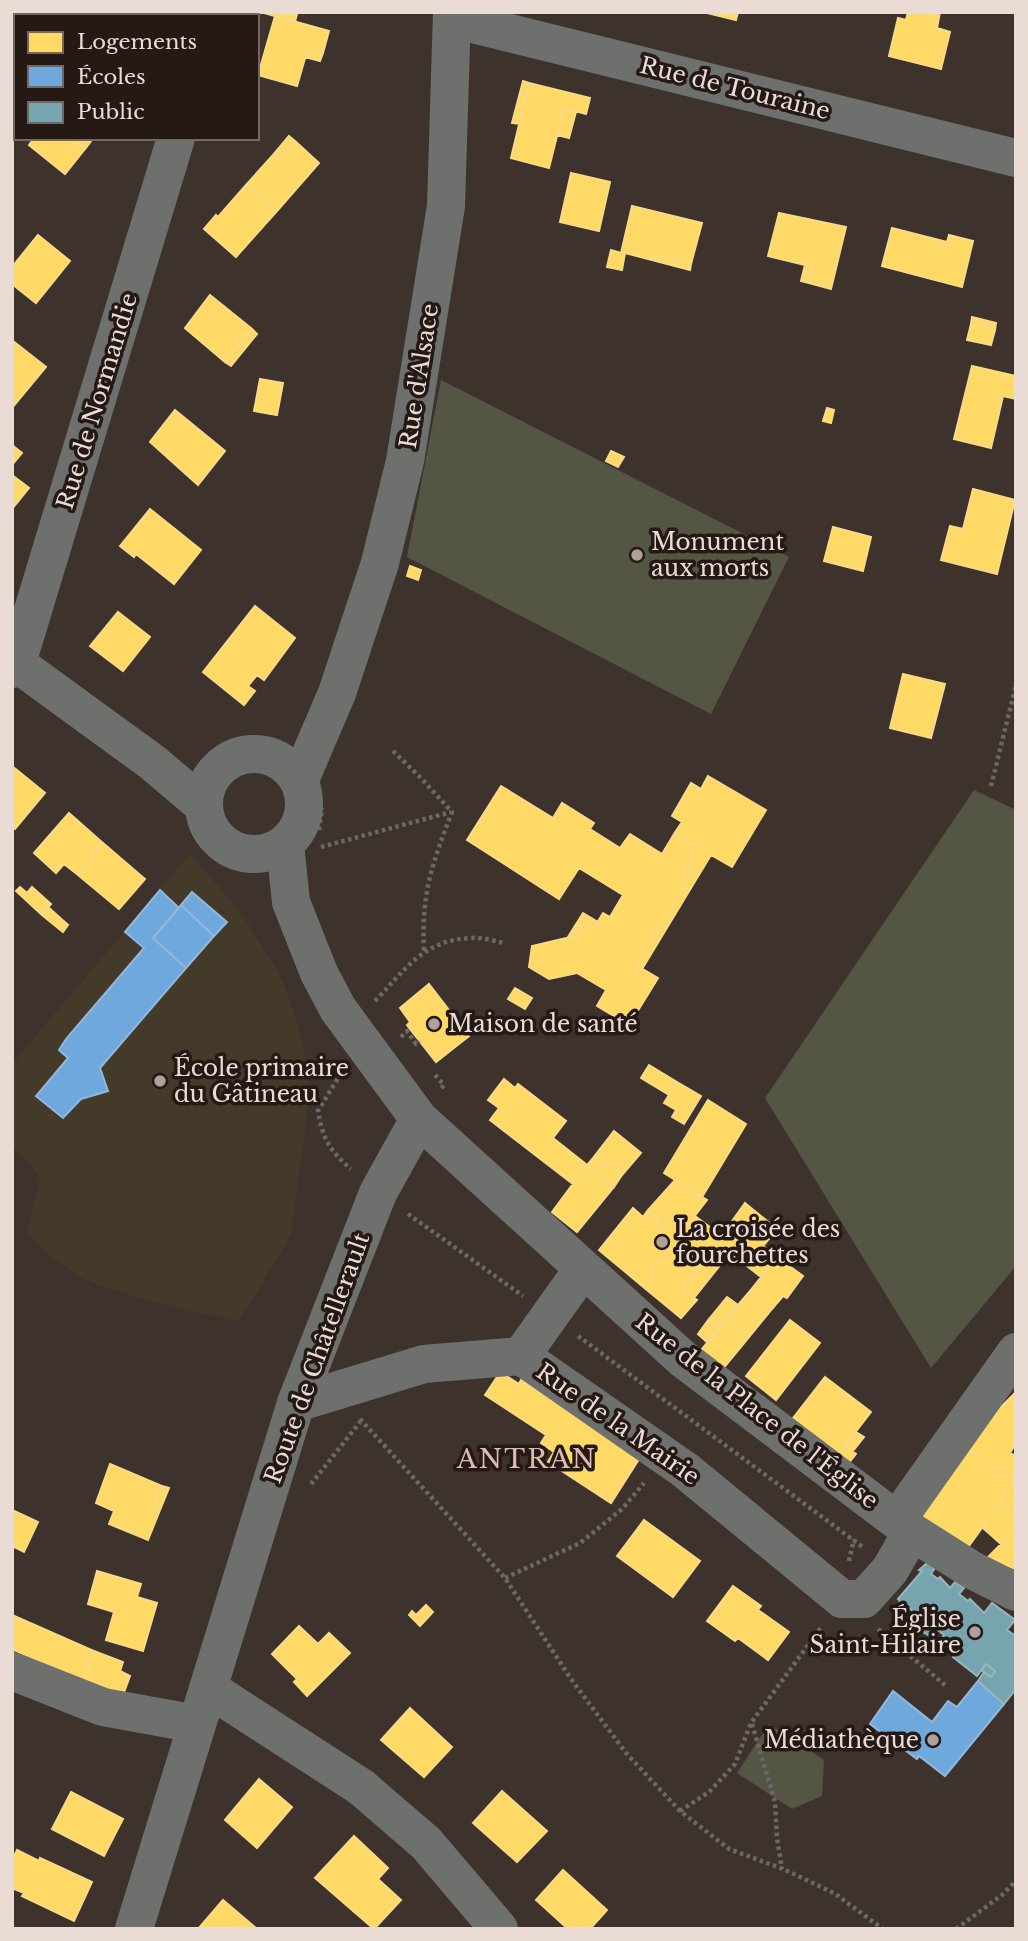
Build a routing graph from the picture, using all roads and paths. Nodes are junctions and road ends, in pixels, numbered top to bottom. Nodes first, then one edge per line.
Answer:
1 (453, 16) edge
2 (175, 140) edge
3 (1016, 158) edge
4 (14, 664) edge
5 (1016, 685) edge
6 (320, 728) junction
7 (393, 751) dead end
8 (262, 755) junction
9 (152, 762) junction
10 (218, 769) junction
11 (991, 786) dead end
12 (310, 791) junction
13 (204, 806) junction
14 (452, 812) junction
15 (285, 844) junction
16 (248, 854) junction
17 (291, 902) junction
18 (424, 951) dead end
19 (419, 1119) junction
20 (583, 1269) junction
21 (1016, 1352) edge
22 (521, 1356) junction
23 (337, 1390) junction
24 (296, 1403) junction
25 (666, 1457) junction
26 (905, 1526) junction
27 (505, 1578) junction
28 (1016, 1592) edge
29 (853, 1599) junction
30 (12, 1671) edge
31 (202, 1706) junction
32 (751, 1723) junction
33 (680, 1811) junction
34 (783, 1870) junction
35 (1016, 1881) edge
36 (134, 1929) edge
37 (499, 1929) edge
38 (883, 1929) edge
39 (956, 1929) edge

1 - 3 street, Rue de Touraine
1 - 6 street, Rue d'Alsace
2 - 4 street, Rue de Normandie
4 - 9 street
5 - 11 path
6 - 8 street
6 - 12 street, Rue d'Alsace
7 - 14 path
8 - 10 street
8 - 12 street
9 - 10 street
9 - 13 street
10 - 13 street
12 - 14 path
12 - 15 street
13 - 16 street
14 - 18 path
15 - 16 street
15 - 17 street
16 - 17 street
17 - 19 street
19 - 20 street, Rue de la Place de l'Église
19 - 24 street, Route de Châtellerault
20 - 22 street
20 - 26 street, Rue de la Place de l'Église
21 - 26 street
22 - 23 street, Rue de la Mairie
22 - 25 street, Rue de la Mairie
23 - 24 street, Rue de la Mairie
23 - 27 path
24 - 31 street, Route de Châtellerault
25 - 27 path
25 - 29 street, Rue de la Mairie
26 - 28 street, Rue de la Place de l'Église
26 - 29 street
27 - 33 path
29 - 32 path
30 - 31 street
31 - 36 street, Route de Châtellerault
31 - 37 street
32 - 33 path
32 - 34 path
33 - 34 path
34 - 38 path
35 - 39 path

